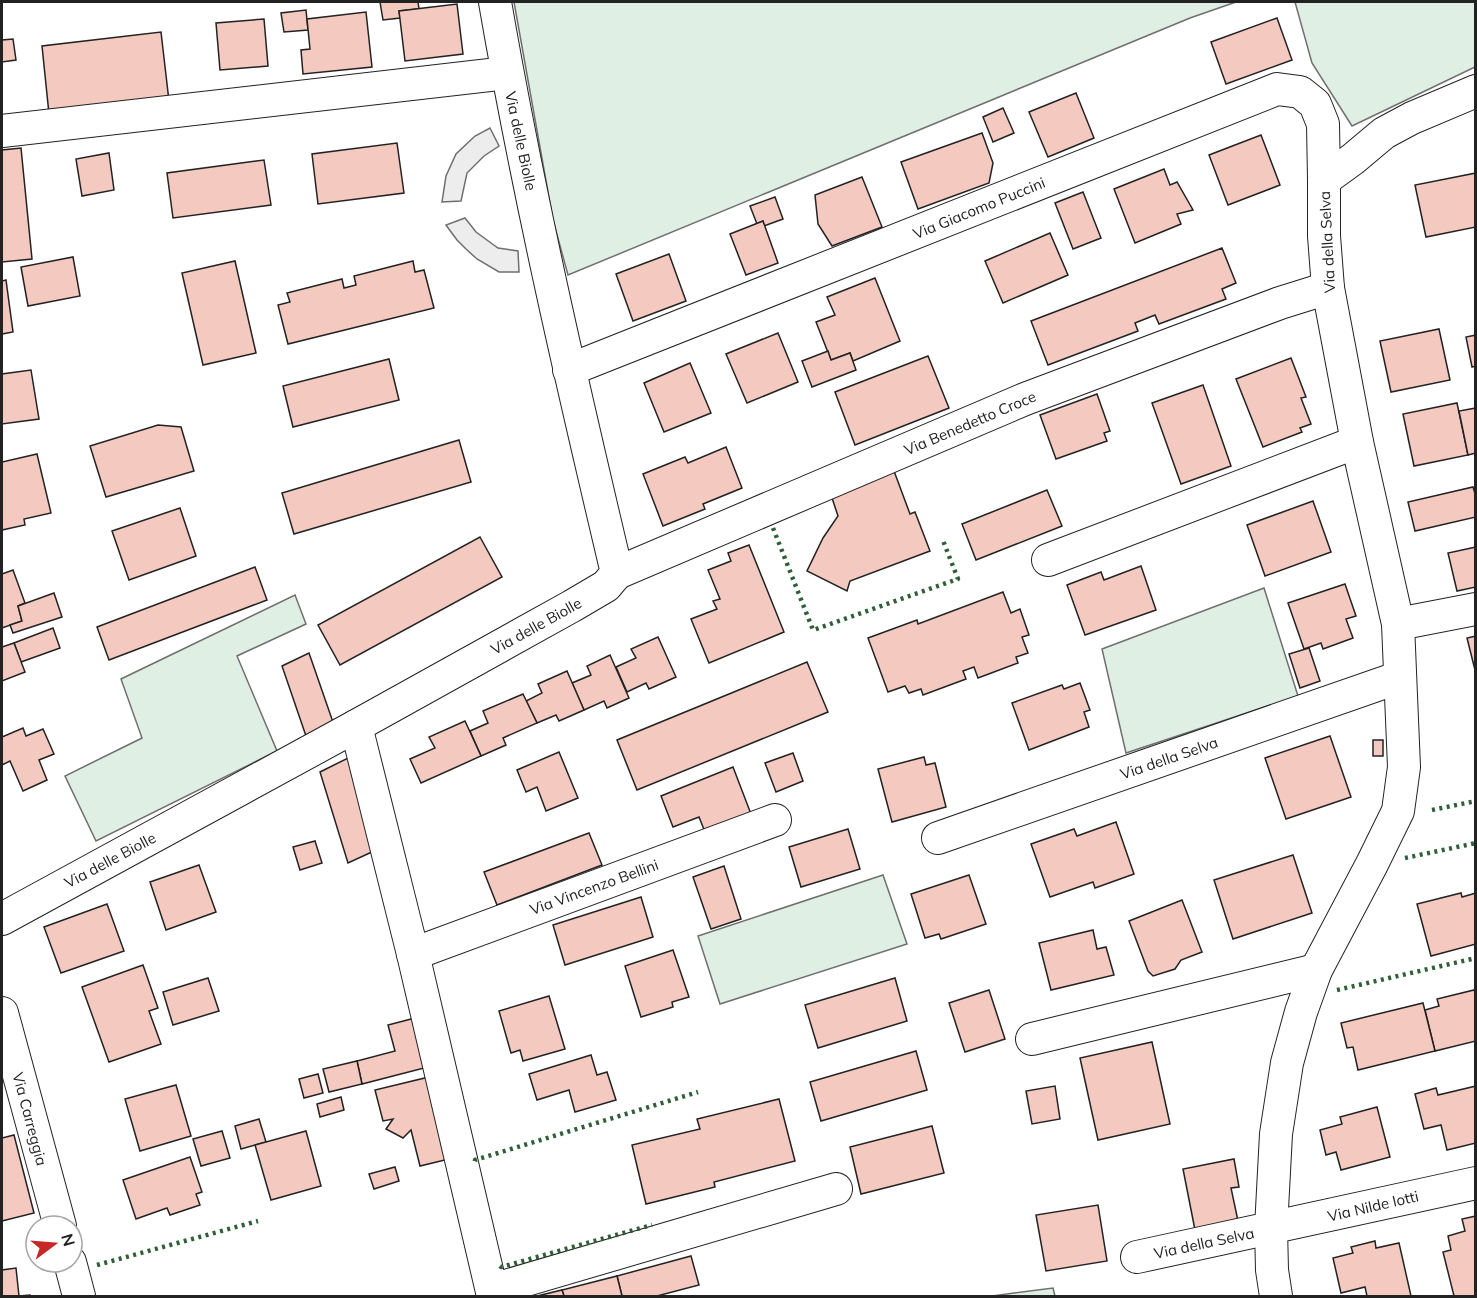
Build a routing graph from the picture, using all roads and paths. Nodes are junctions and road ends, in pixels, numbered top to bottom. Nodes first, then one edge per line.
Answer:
1 (495, 2) edge
2 (507, 73) junction
3 (1476, 91) edge
4 (2, 131) edge
5 (1324, 180) junction
6 (1328, 288) junction
7 (569, 370) junction
8 (1357, 442) junction
9 (1047, 560) dead end
10 (617, 573) junction
11 (1476, 609) edge
12 (1398, 624) junction
13 (1400, 677) junction
14 (356, 726) junction
15 (775, 820) dead end
16 (938, 838) dead end
17 (2, 919) edge
18 (413, 954) junction
19 (1316, 970) junction
20 (2, 1012) edge
21 (1032, 1039) dead end
22 (1476, 1182) edge
23 (836, 1189) dead end
24 (57, 1214) edge
25 (1271, 1228) junction
26 (1137, 1257) dead end
27 (73, 1274) edge
28 (493, 1293) edge
29 (79, 1296) edge
30 (1276, 1296) edge

1 - 2 street, Via delle Biolle
2 - 4 street, Via delle Biolle
2 - 7 street, Via delle Biolle
3 - 5 street, Via della Selva
5 - 6 street, Via della Selva
5 - 7 street, Via Giacomo Puccini
6 - 8 street, Via della Selva
6 - 10 street, Via Benedetto Croce
7 - 10 street, Via delle Biolle
8 - 9 street
8 - 12 street, Via della Selva
10 - 14 street, Via delle Biolle
11 - 12 street
12 - 13 street, Via della Selva
13 - 16 street, Via della Selva
13 - 19 street, Via della Selva
14 - 17 street, Via delle Biolle
14 - 18 street
15 - 18 street, Via Vincenzo Bellini
18 - 28 street
19 - 21 street
19 - 25 street, Via della Selva
20 - 24 street, Via Carreggia
22 - 25 street, Via Nilde Iotti
23 - 28 street
25 - 26 street, Via della Selva
25 - 30 street, Via della Selva
27 - 29 street

